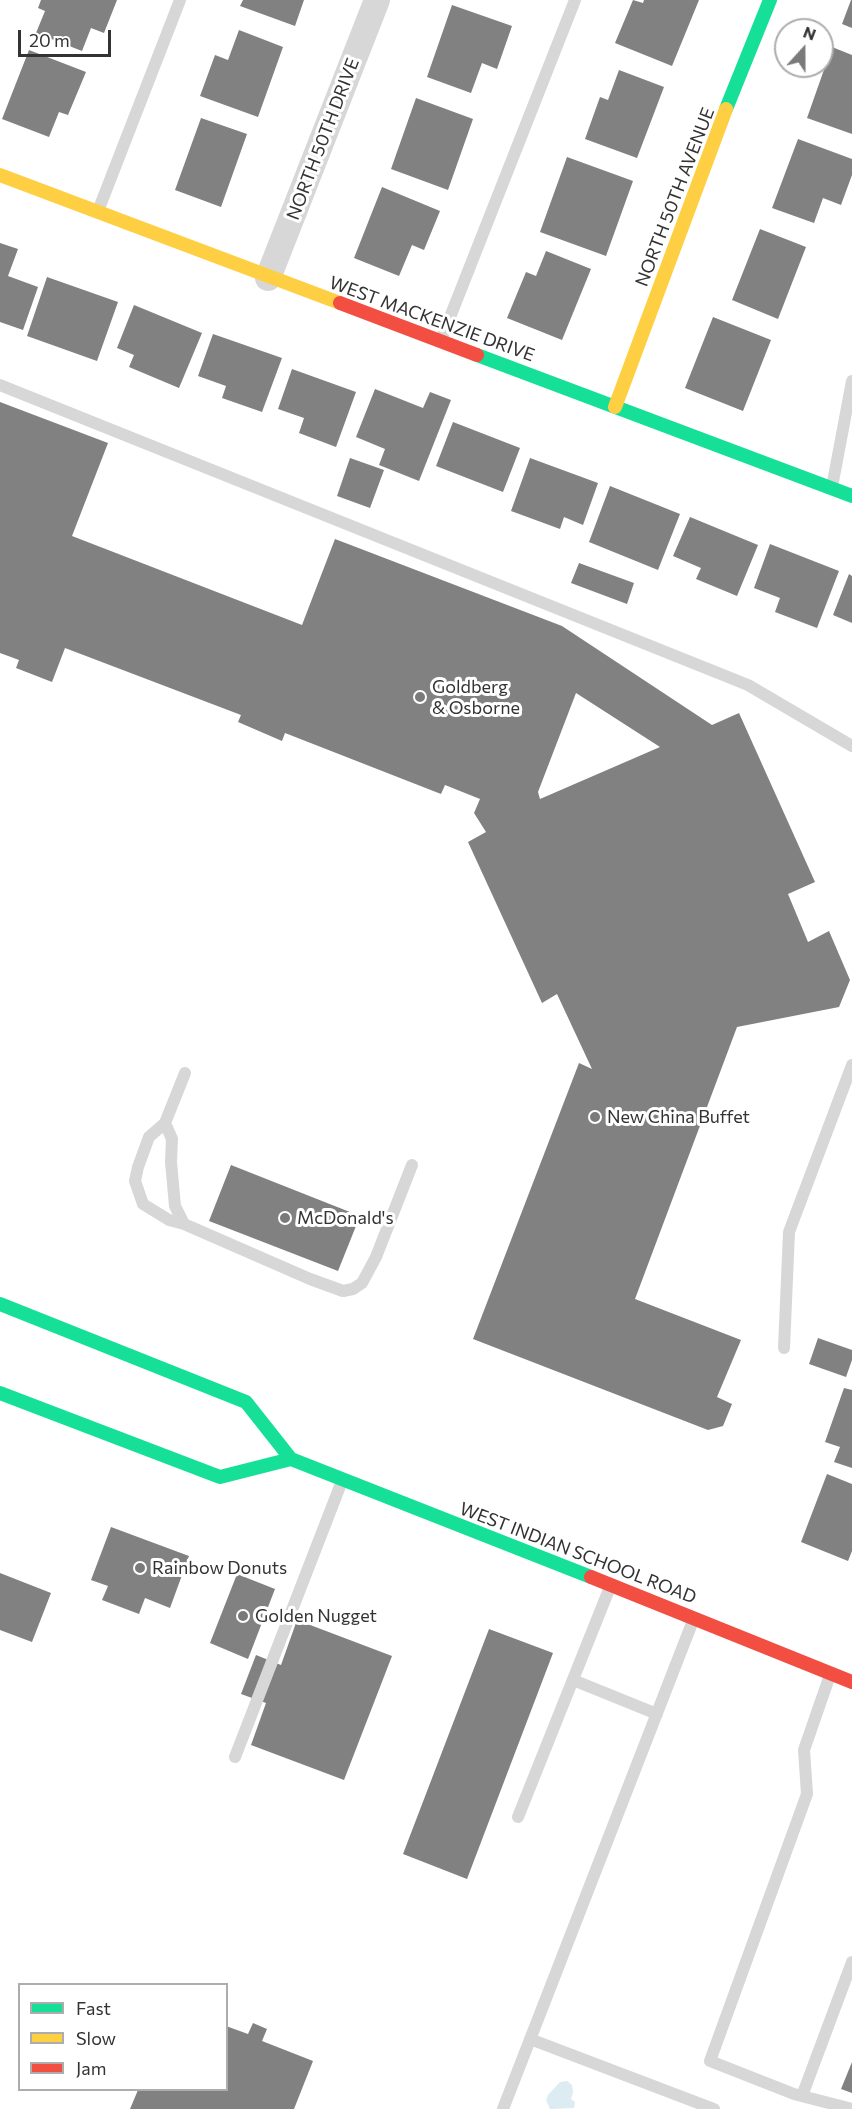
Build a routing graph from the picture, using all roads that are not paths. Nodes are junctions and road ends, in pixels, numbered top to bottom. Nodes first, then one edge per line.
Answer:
1 (180, 0) edge
2 (377, 0) edge
3 (575, 0) edge
4 (770, 0) edge
5 (0, 175) edge
6 (98, 212) junction
7 (268, 278) junction
8 (440, 342) junction
9 (852, 381) edge
10 (0, 385) edge
11 (615, 407) junction
12 (832, 488) junction
13 (852, 496) edge
14 (852, 746) edge
15 (852, 1065) edge
16 (185, 1073) dead end
17 (165, 1123) junction
18 (412, 1165) dead end
19 (184, 1224) junction
20 (0, 1304) edge
21 (784, 1348) dead end
22 (0, 1393) edge
23 (291, 1459) junction
24 (342, 1480) junction
25 (611, 1585) junction
26 (694, 1617) junction
27 (831, 1674) junction
28 (573, 1680) junction
29 (852, 1682) edge
30 (657, 1714) junction
31 (235, 1757) dead end
32 (518, 1817) dead end
33 (852, 1962) edge
34 (530, 2039) junction
35 (802, 2096) junction
36 (503, 2109) edge
37 (714, 2109) edge
38 (852, 2109) edge

1 - 6 lane
2 - 7 street, NORTH 50TH DRIVE
3 - 8 lane
4 - 11 street, NORTH 50TH AVENUE
5 - 6 street, WEST MACKENZIE DRIVE
6 - 7 street, WEST MACKENZIE DRIVE
7 - 8 street, WEST MACKENZIE DRIVE
8 - 11 street, WEST MACKENZIE DRIVE
9 - 12 lane
10 - 14 lane
11 - 12 street, WEST MACKENZIE DRIVE
12 - 13 street, WEST MACKENZIE DRIVE
15 - 21 lane
16 - 17 lane
17 - 19 lane
17 - 19 lane
18 - 19 lane
20 - 23 street, WEST INDIAN SCHOOL ROAD
22 - 23 street
23 - 24 street, WEST INDIAN SCHOOL ROAD
24 - 25 street, WEST INDIAN SCHOOL ROAD
24 - 31 lane
25 - 26 street, WEST INDIAN SCHOOL ROAD
25 - 28 lane
26 - 27 street, WEST INDIAN SCHOOL ROAD
26 - 30 lane
27 - 29 street, WEST INDIAN SCHOOL ROAD
27 - 35 lane
28 - 30 lane
28 - 32 lane
30 - 34 lane
33 - 35 lane
34 - 36 lane
34 - 37 lane
35 - 38 lane

